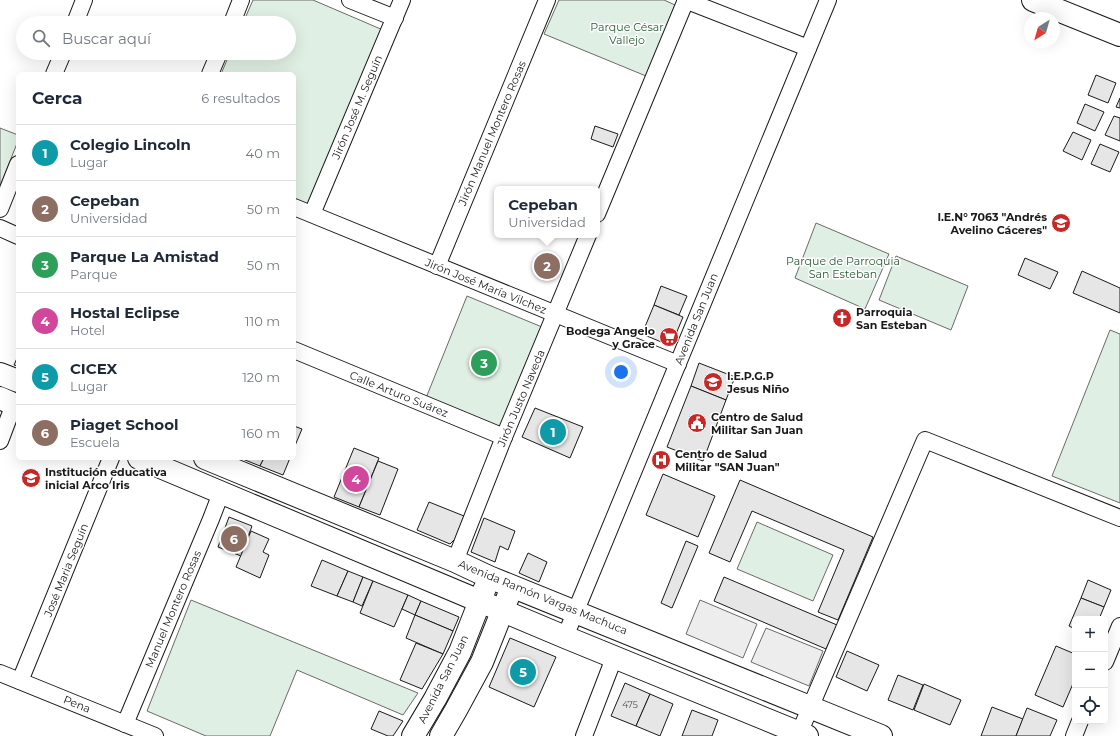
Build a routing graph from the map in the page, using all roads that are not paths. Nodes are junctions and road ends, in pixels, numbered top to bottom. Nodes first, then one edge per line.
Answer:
1 (84, 0) edge
2 (241, 0) edge
3 (350, 0) edge
4 (402, 0) edge
5 (547, 0) edge
6 (686, 0) edge
7 (828, 0) edge
8 (1033, 0) edge
9 (78, 16) edge
10 (235, 16) edge
11 (394, 18) junction
12 (1120, 35) edge
13 (808, 48) junction
14 (60, 60) edge
15 (216, 60) edge
16 (55, 72) edge
17 (211, 72) edge
18 (16, 169) edge
19 (600, 207) edge
20 (296, 208) edge
21 (0, 209) edge
22 (312, 214) junction
23 (0, 228) edge
24 (16, 235) edge
25 (587, 238) edge
26 (437, 266) junction
27 (555, 315) junction
28 (296, 351) edge
29 (678, 364) junction
30 (0, 374) edge
31 (16, 380) edge
32 (11, 403) edge
33 (504, 437) junction
34 (0, 441) edge
35 (110, 460) edge
36 (144, 460) edge
37 (210, 460) edge
38 (221, 493) junction
39 (1120, 518) edge
40 (454, 561) junction
41 (490, 577) junction
42 (513, 586) junction
43 (480, 601) junction
44 (503, 611) junction
45 (576, 611) junction
46 (1120, 626) edge
47 (565, 637) junction
48 (1108, 655) edge
49 (614, 658) junction
50 (0, 673) edge
51 (20, 681) junction
52 (810, 707) junction
53 (125, 724) junction
54 (1079, 724) edge
55 (802, 735) edge
56 (155, 736) edge
57 (413, 736) edge
58 (441, 736) edge
59 (584, 736) edge
60 (881, 736) edge
61 (1074, 736) edge

1 - 9 street
2 - 10 street
3 - 11 street
4 - 11 street, Jirón José M. Seguín
5 - 26 street, Jirón Manuel Montero Rosas
6 - 13 street
6 - 19 street
7 - 13 street, Avenida San Juan
8 - 12 main road
11 - 22 street, Jirón José M. Seguín
13 - 29 street, Avenida San Juan
14 - 16 street
15 - 17 street
18 - 21 street
20 - 22 street, Jirón José María Vilchez
22 - 26 street, Jirón José María Vilchez
23 - 24 street
25 - 27 street, Jirón Justo Naveda
26 - 27 street, Jirón José María Vilchez
27 - 29 street, Jirón José María Vilchez
27 - 33 street, Jirón Justo Naveda
28 - 33 street, Calle Arturo Suárez
29 - 45 street, Avenida San Juan
30 - 31 main road
32 - 34 street
33 - 40 street, Jirón Justo Naveda
35 - 51 street, José Maria Seguín
36 - 38 main road
37 - 40 main road, Avenida Ramón Vargas Machuca
38 - 43 main road
38 - 53 street, Manuel Montero Rosas
39 - 52 street
40 - 41 main road, Avenida Ramón Vargas Machuca
41 - 42 main road, Avenida Ramón Vargas Machuca
41 - 43 main road, Avenida San Juan
42 - 44 main road
42 - 45 main road, Avenida Ramón Vargas Machuca
43 - 44 main road
43 - 57 main road, Avenida San Juan
44 - 47 main road
44 - 58 main road
45 - 47 street, Avenida San Juan
45 - 52 main road, Avenida Ramón Vargas Machuca
46 - 48 street
47 - 49 main road
49 - 55 main road
49 - 59 street
50 - 51 street, Pena
51 - 53 street, Pena
52 - 55 street
52 - 60 main road, Avenida Ramón Vargas Machuca
53 - 56 street, Pena
54 - 61 street

